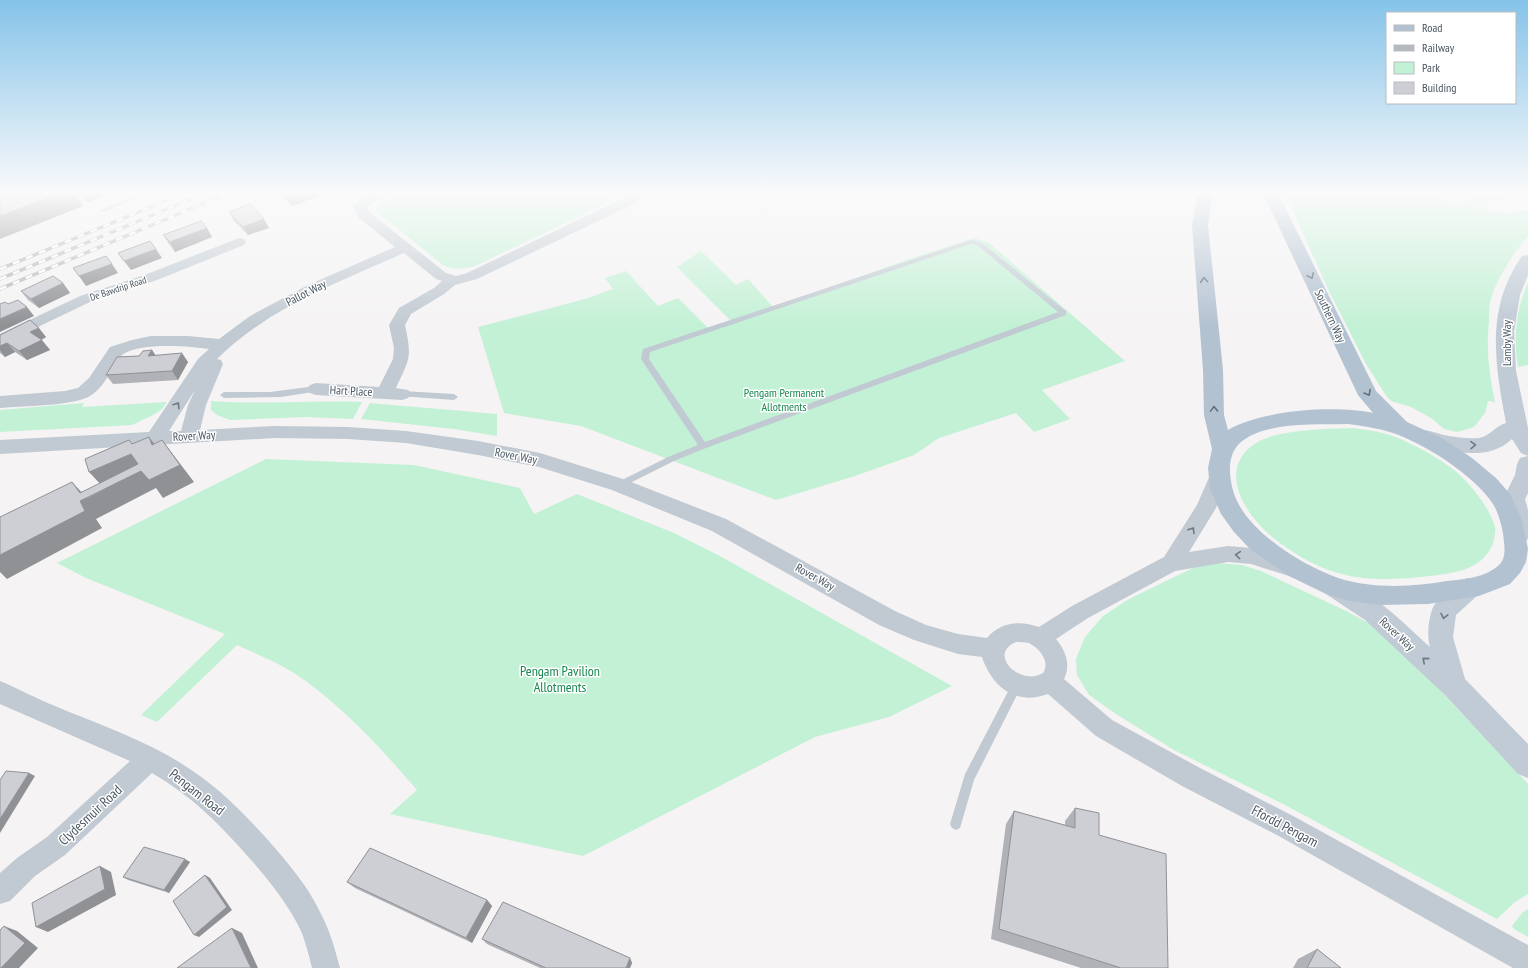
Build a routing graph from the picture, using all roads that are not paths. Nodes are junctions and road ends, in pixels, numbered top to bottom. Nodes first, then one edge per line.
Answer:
1 (387, 236) edge
2 (555, 236) edge
3 (1201, 236) edge
4 (1292, 236) edge
5 (239, 242) dead end
6 (401, 249) junction
7 (1528, 260) edge
8 (452, 280) junction
9 (0, 340) edge
10 (222, 345) junction
11 (316, 389) joint
12 (394, 394) junction
13 (224, 395) dead end
14 (454, 397) dead end
15 (0, 402) edge
16 (1517, 428) junction
17 (1414, 433) junction
18 (189, 436) junction
19 (155, 438) junction
20 (702, 446) junction
21 (0, 447) edge
22 (1222, 447) junction
23 (1528, 448) edge
24 (1528, 464) edge
25 (1218, 478) junction
26 (619, 485) junction
27 (1517, 546) junction
28 (1171, 563) junction
29 (1302, 572) junction
30 (1335, 587) junction
31 (1469, 588) junction
32 (1040, 638) junction
33 (993, 649) junction
34 (1050, 681) junction
35 (1017, 685) junction
36 (1454, 686) junction
37 (0, 692) edge
38 (150, 759) junction
39 (1528, 764) edge
40 (956, 824) dead end
41 (26, 867) junction
42 (0, 876) edge
43 (0, 891) edge
44 (1528, 961) edge
45 (326, 968) edge

1 - 6 street
2 - 8 street
22 -> 3 main road
4 -> 17 main road, Southern Way
5 - 9 street, De Bawdrip Road
6 - 8 street
6 - 10 street, Pallot Way
7 - 16 street, Lamby Way
8 - 12 street, Hart Place
10 - 15 street
10 - 18 street
19 -> 10 street, Pallot Way
11 - 12 street, Hart Place
11 - 13 lane
12 - 14 lane
17 -> 16 street
16 - 23 street, Lamby Way
17 - 22 main road
17 - 27 main road
18 - 19 street, Rover Way
18 - 26 street, Rover Way
19 - 21 street, Rover Way
20 - 20 lane
20 - 26 lane
22 - 25 main road
24 - 27 street
28 -> 25 street
25 - 29 main road
26 - 33 street, Rover Way
27 - 31 main road
29 -> 28 street
28 - 32 street
29 - 30 main road
30 - 31 main road
36 -> 30 street, Rover Way
31 -> 36 street, Rover Way
32 - 33 street
32 - 34 street
33 - 35 street
34 - 35 street
34 - 44 street, Ffordd Pengam
35 - 40 lane
36 - 39 street, Rover Way
37 - 38 street, Pengam Road
38 - 41 street, Clydesmuir Road
38 - 45 street, Pengam Road
41 - 42 street, Clydesmuir Road
41 - 43 street, Clydesmuir Road

